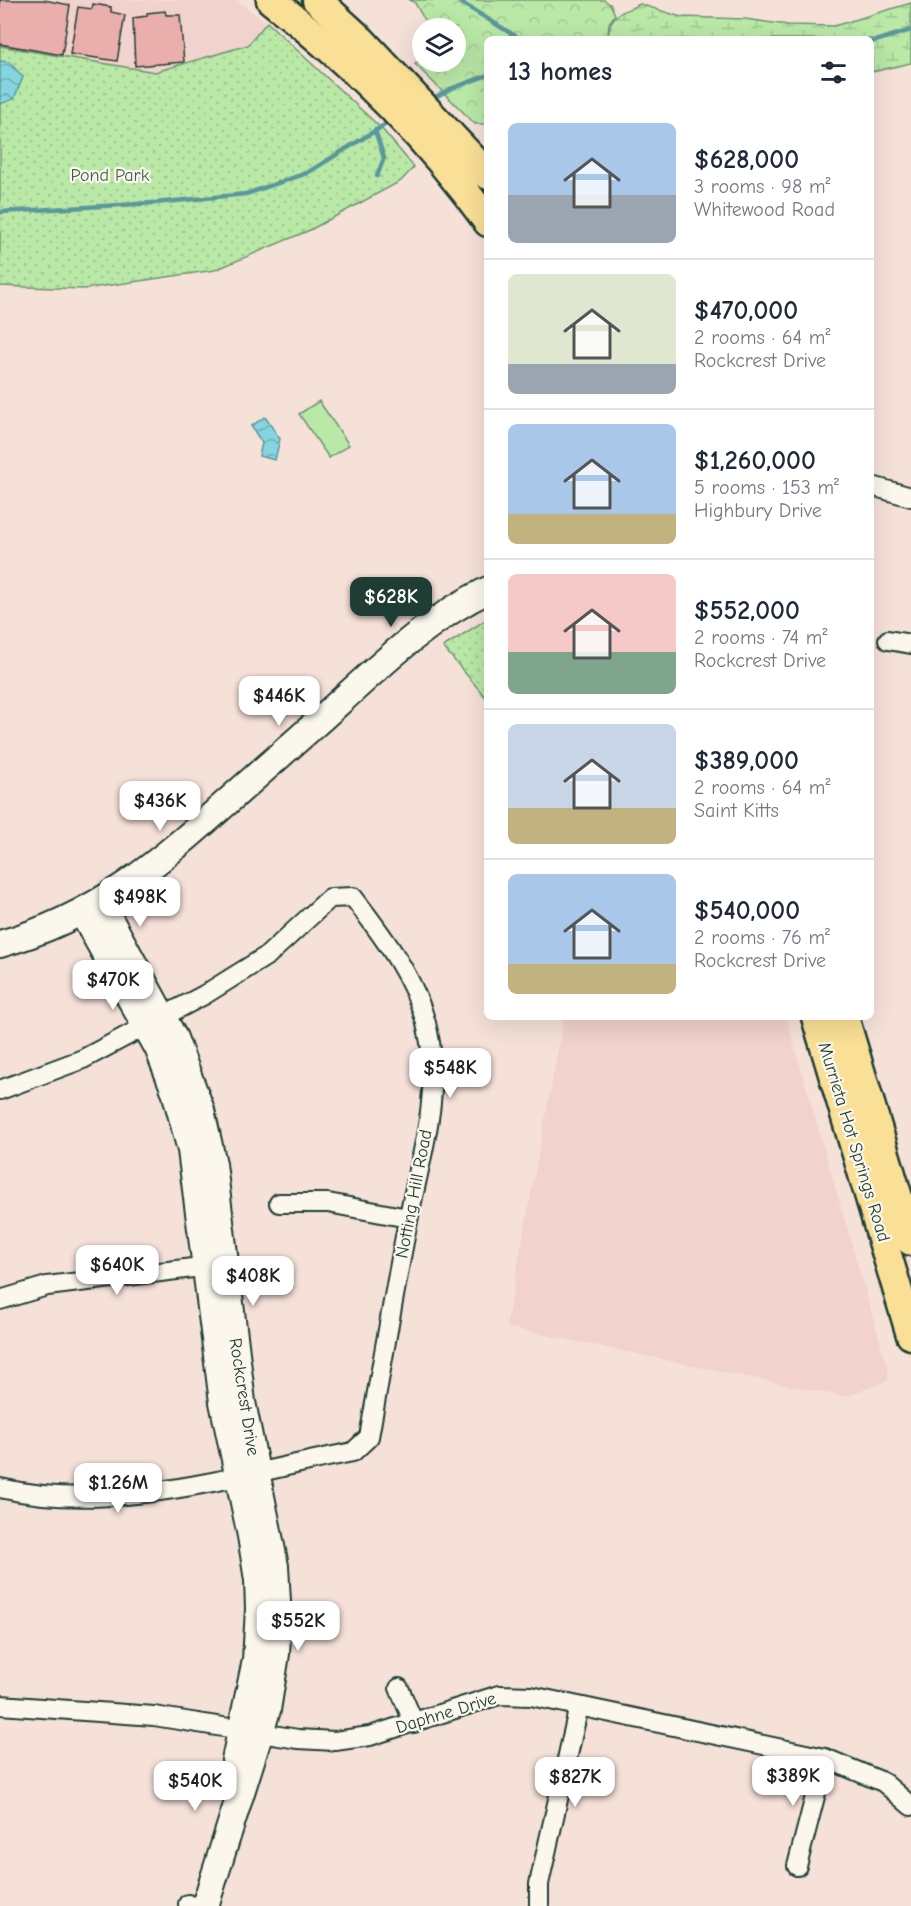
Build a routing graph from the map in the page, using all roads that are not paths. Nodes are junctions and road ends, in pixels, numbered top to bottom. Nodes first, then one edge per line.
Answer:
1 (271, 0) edge
2 (317, 0) edge
3 (389, 87) junction
4 (438, 139) junction
5 (484, 172) edge
6 (484, 215) edge
7 (874, 487) edge
8 (911, 497) edge
9 (484, 592) edge
10 (888, 640) dead end
11 (911, 644) edge
12 (91, 907) junction
13 (0, 944) edge
14 (817, 1020) edge
15 (845, 1020) edge
16 (155, 1022) junction
17 (0, 1090) edge
18 (279, 1203) dead end
19 (874, 1209) junction
20 (408, 1218) junction
21 (911, 1241) edge
22 (216, 1265) junction
23 (0, 1300) edge
24 (911, 1300) edge
25 (911, 1335) edge
26 (246, 1474) junction
27 (0, 1488) edge
28 (399, 1688) dead end
29 (0, 1705) edge
30 (579, 1706) junction
31 (414, 1723) junction
32 (252, 1731) junction
33 (825, 1758) junction
34 (911, 1806) edge
35 (797, 1866) dead end
36 (193, 1906) edge
37 (539, 1906) edge

1 - 3 main road
2 - 3 main road
3 - 4 main road
4 - 5 main road
4 - 6 main road
7 - 8 street
9 - 12 street
10 - 11 street
12 - 13 street
12 - 16 street, Rockcrest Drive
14 - 19 main road, Murrieta Hot Springs Road
15 - 21 main road, Murrieta Hot Springs Road
16 - 17 street, Notting Hill Road
16 - 20 street, Notting Hill Road
16 - 22 street, Rockcrest Drive
18 - 20 street
19 - 24 main road
19 - 25 main road, Murrieta Hot Springs Road
20 - 26 street, Notting Hill Road
22 - 23 street
22 - 26 street, Rockcrest Drive
26 - 27 street, Notting Hill Road
26 - 32 street, Rockcrest Drive
28 - 31 street
29 - 32 street, Daphne Drive
30 - 31 street, Daphne Drive
30 - 33 street, Daphne Drive
30 - 37 street
31 - 32 street, Daphne Drive
32 - 36 street, Rockcrest Drive
33 - 34 street, Daphne Drive
33 - 35 street

